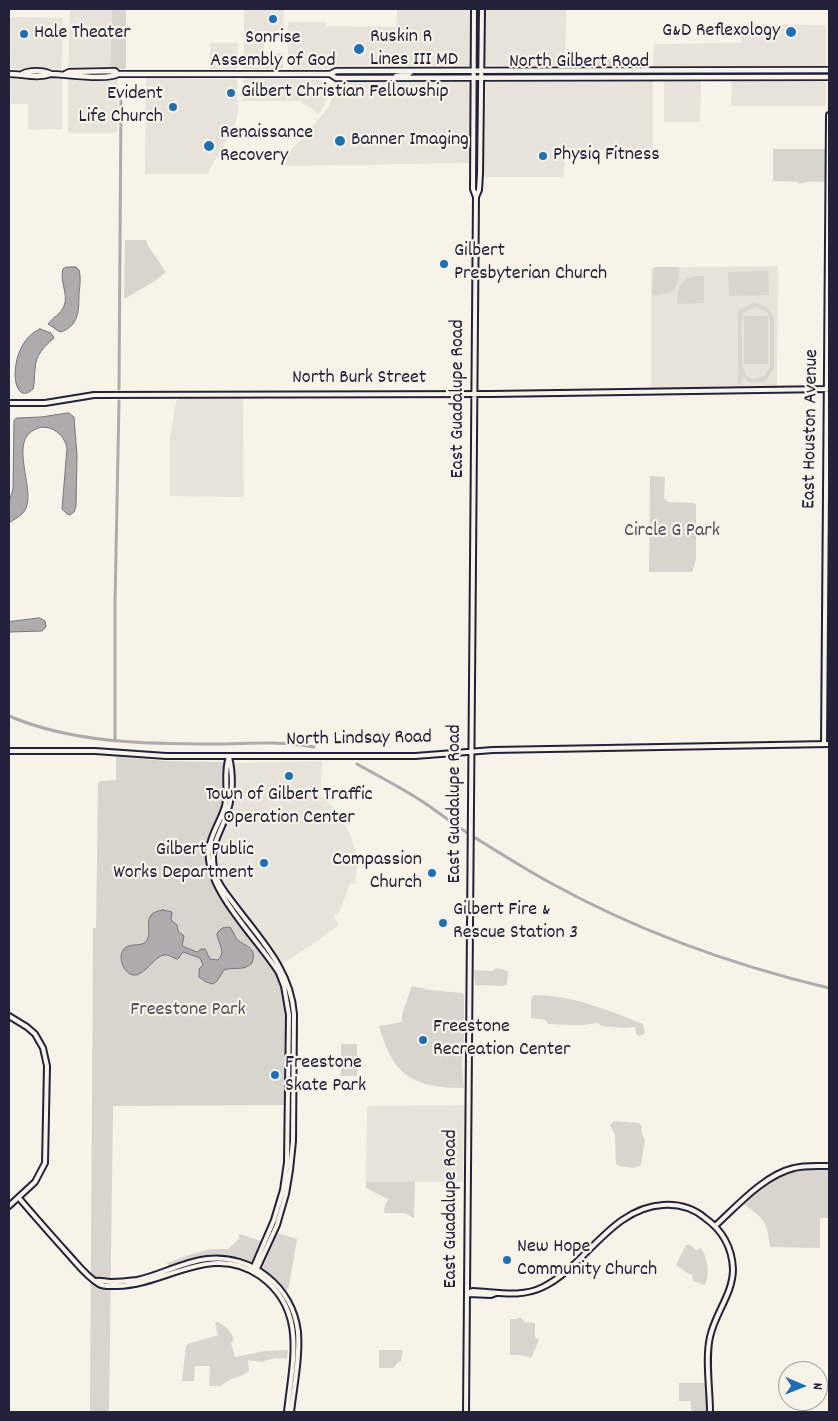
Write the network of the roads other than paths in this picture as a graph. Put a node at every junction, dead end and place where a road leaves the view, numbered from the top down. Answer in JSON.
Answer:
{"nodes":[{"id":1,"x":474,"y":9,"type":"edge"},
{"id":2,"x":482,"y":9,"type":"edge"},
{"id":3,"x":732,"y":70,"type":"junction"},
{"id":4,"x":829,"y":70,"type":"edge"},
{"id":5,"x":412,"y":71,"type":"junction"},
{"id":6,"x":633,"y":71,"type":"junction"},
{"id":7,"x":9,"y":74,"type":"edge"},
{"id":8,"x":330,"y":74,"type":"junction"},
{"id":9,"x":482,"y":74,"type":"junction"},
{"id":10,"x":474,"y":75,"type":"junction"},
{"id":11,"x":732,"y":76,"type":"junction"},
{"id":12,"x":616,"y":77,"type":"junction"},
{"id":13,"x":829,"y":77,"type":"edge"},
{"id":14,"x":392,"y":78,"type":"junction"},
{"id":15,"x":829,"y":115,"type":"edge"},
{"id":16,"x":476,"y":196,"type":"junction"},
{"id":17,"x":828,"y":390,"type":"edge"},
{"id":18,"x":474,"y":394,"type":"junction"},
{"id":19,"x":9,"y":403,"type":"edge"},
{"id":20,"x":827,"y":744,"type":"edge"},
{"id":21,"x":9,"y":751,"type":"edge"},
{"id":22,"x":471,"y":752,"type":"junction"},
{"id":23,"x":230,"y":757,"type":"junction"},
{"id":24,"x":9,"y":1016,"type":"edge"},
{"id":25,"x":829,"y":1166,"type":"edge"},
{"id":26,"x":18,"y":1198,"type":"junction"},
{"id":27,"x":9,"y":1206,"type":"edge"},
{"id":28,"x":715,"y":1226,"type":"junction"},
{"id":29,"x":255,"y":1270,"type":"junction"},
{"id":30,"x":467,"y":1293,"type":"junction"},
{"id":31,"x":287,"y":1412,"type":"edge"},
{"id":32,"x":291,"y":1412,"type":"edge"},
{"id":33,"x":466,"y":1412,"type":"edge"},
{"id":34,"x":710,"y":1412,"type":"edge"}],
"edges":[{"from":1,"to":10,"type":"street","name":"East Guadalupe Road"},
{"from":2,"to":9,"type":"street","name":"East Guadalupe Road"},
{"from":3,"to":4,"type":"main road","name":"North Gilbert Road"},
{"from":3,"to":6,"type":"main road","name":"North Gilbert Road"},
{"from":3,"to":11,"type":"main road"},
{"from":5,"to":8,"type":"main road","name":"North Gilbert Road"},
{"from":5,"to":10,"type":"main road","name":"North Gilbert Road"},
{"from":5,"to":14,"type":"main road"},
{"from":6,"to":9,"type":"main road","name":"North Gilbert Road"},
{"from":6,"to":12,"type":"main road"},
{"from":7,"to":8,"type":"main road","name":"North Gilbert Road"},
{"from":8,"to":14,"type":"main road","name":"North Gilbert Road"},
{"from":9,"to":10,"type":"main road","name":"North Gilbert Road"},
{"from":9,"to":10,"type":"main road","name":"North Gilbert Road"},
{"from":9,"to":12,"type":"main road","name":"North Gilbert Road"},
{"from":9,"to":16,"type":"street","name":"East Guadalupe Road"},
{"from":10,"to":14,"type":"main road","name":"North Gilbert Road"},
{"from":10,"to":16,"type":"street","name":"East Guadalupe Road"},
{"from":11,"to":12,"type":"main road","name":"North Gilbert Road"},
{"from":11,"to":13,"type":"main road","name":"North Gilbert Road"},
{"from":15,"to":17,"type":"street","name":"East Houston Avenue"},
{"from":16,"to":18,"type":"street","name":"East Guadalupe Road"},
{"from":17,"to":18,"type":"street","name":"North Burk Street"},
{"from":17,"to":20,"type":"street","name":"East Houston Avenue"},
{"from":18,"to":19,"type":"street","name":"North Burk Street"},
{"from":18,"to":22,"type":"street","name":"East Guadalupe Road"},
{"from":20,"to":22,"type":"street","name":"North Lindsay Road"},
{"from":21,"to":23,"type":"street","name":"North Lindsay Road"},
{"from":22,"to":23,"type":"street","name":"North Lindsay Road"},
{"from":22,"to":30,"type":"street","name":"East Guadalupe Road"},
{"from":23,"to":29,"type":"street"},
{"from":24,"to":26,"type":"street"},
{"from":25,"to":28,"type":"street"},
{"from":26,"to":27,"type":"street"},
{"from":26,"to":29,"type":"street"},
{"from":28,"to":30,"type":"street"},
{"from":28,"to":34,"type":"street"},
{"from":29,"to":31,"type":"street"},
{"from":29,"to":32,"type":"street"},
{"from":30,"to":33,"type":"street","name":"East Guadalupe Road"}]}
